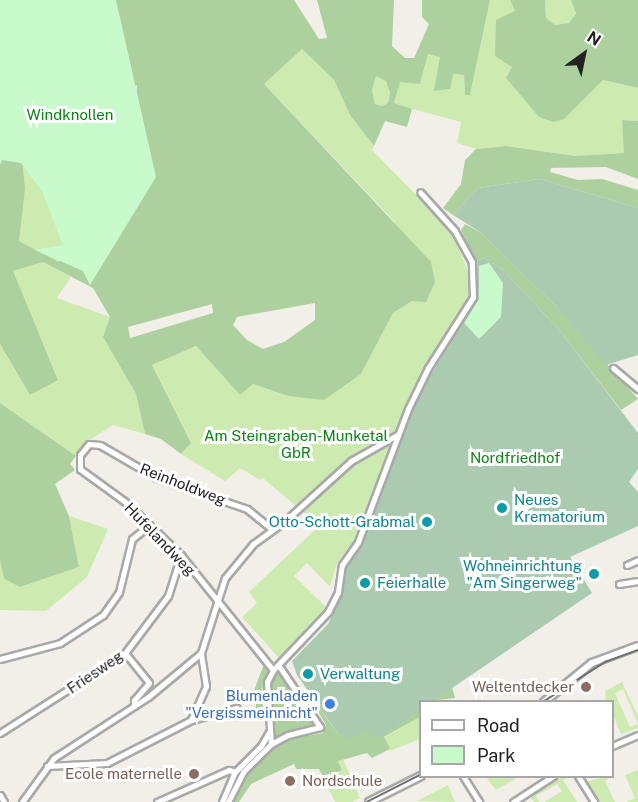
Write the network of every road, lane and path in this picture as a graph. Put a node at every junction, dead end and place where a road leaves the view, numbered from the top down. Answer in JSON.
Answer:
{"nodes":[{"id":1,"x":420,"y":192,"type":"dead end"},
{"id":2,"x":613,"y":368,"type":"dead end"},
{"id":3,"x":638,"y":389,"type":"edge"},
{"id":4,"x":397,"y":435,"type":"junction"},
{"id":5,"x":89,"y":444,"type":"joint"},
{"id":6,"x":147,"y":527,"type":"junction"},
{"id":7,"x":273,"y":530,"type":"junction"},
{"id":8,"x":181,"y":555,"type":"junction"},
{"id":9,"x":638,"y":560,"type":"edge"},
{"id":10,"x":627,"y":565,"type":"dead end"},
{"id":11,"x":638,"y":581,"type":"edge"},
{"id":12,"x":619,"y":584,"type":"dead end"},
{"id":13,"x":215,"y":601,"type":"junction"},
{"id":14,"x":638,"y":646,"type":"edge"},
{"id":15,"x":125,"y":653,"type":"junction"},
{"id":16,"x":201,"y":653,"type":"junction"},
{"id":17,"x":0,"y":659,"type":"edge"},
{"id":18,"x":279,"y":666,"type":"junction"},
{"id":19,"x":273,"y":670,"type":"junction"},
{"id":20,"x":546,"y":700,"type":"edge"},
{"id":21,"x":134,"y":706,"type":"junction"},
{"id":22,"x":236,"y":708,"type":"dead end"},
{"id":23,"x":190,"y":720,"type":"junction"},
{"id":24,"x":270,"y":727,"type":"junction"},
{"id":25,"x":0,"y":734,"type":"edge"},
{"id":26,"x":638,"y":735,"type":"edge"},
{"id":27,"x":271,"y":744,"type":"junction"},
{"id":28,"x":614,"y":745,"type":"edge"},
{"id":29,"x":47,"y":766,"type":"junction"},
{"id":30,"x":235,"y":772,"type":"junction"},
{"id":31,"x":419,"y":778,"type":"edge"},
{"id":32,"x":464,"y":778,"type":"edge"},
{"id":33,"x":551,"y":778,"type":"edge"},
{"id":34,"x":579,"y":778,"type":"edge"},
{"id":35,"x":0,"y":795,"type":"edge"},
{"id":36,"x":4,"y":802,"type":"edge"},
{"id":37,"x":22,"y":802,"type":"edge"},
{"id":38,"x":157,"y":802,"type":"edge"},
{"id":39,"x":222,"y":802,"type":"edge"},
{"id":40,"x":228,"y":802,"type":"edge"},
{"id":41,"x":369,"y":802,"type":"edge"},
{"id":42,"x":479,"y":802,"type":"edge"},
{"id":43,"x":513,"y":802,"type":"edge"},
{"id":44,"x":594,"y":802,"type":"edge"}],
"edges":[{"from":1,"to":4,"type":"street"},
{"from":2,"to":3,"type":"street"},
{"from":4,"to":7,"type":"street"},
{"from":4,"to":18,"type":"street"},
{"from":5,"to":6,"type":"street","name":"Hufelandweg"},
{"from":5,"to":7,"type":"street","name":"Reinholdweg"},
{"from":6,"to":8,"type":"street","name":"Hufelandweg"},
{"from":6,"to":17,"type":"street"},
{"from":7,"to":13,"type":"street"},
{"from":8,"to":13,"type":"street","name":"Hufelandweg"},
{"from":8,"to":15,"type":"street","name":"Friesweg"},
{"from":9,"to":10,"type":"street"},
{"from":11,"to":12,"type":"street"},
{"from":13,"to":16,"type":"street"},
{"from":13,"to":19,"type":"street","name":"Hufelandweg"},
{"from":14,"to":20,"type":"street"},
{"from":15,"to":21,"type":"street"},
{"from":15,"to":25,"type":"street","name":"Friesweg"},
{"from":16,"to":21,"type":"street"},
{"from":16,"to":23,"type":"street"},
{"from":18,"to":19,"type":"street"},
{"from":18,"to":27,"type":"street"},
{"from":19,"to":24,"type":"street"},
{"from":21,"to":29,"type":"street"},
{"from":22,"to":23,"type":"street"},
{"from":23,"to":29,"type":"street"},
{"from":24,"to":27,"type":"street"},
{"from":24,"to":30,"type":"street"},
{"from":26,"to":28,"type":"street"},
{"from":27,"to":40,"type":"street"},
{"from":29,"to":37,"type":"street"},
{"from":30,"to":38,"type":"street"},
{"from":30,"to":39,"type":"street"},
{"from":31,"to":41,"type":"street"},
{"from":32,"to":42,"type":"street"},
{"from":33,"to":43,"type":"street"},
{"from":34,"to":44,"type":"street"},
{"from":35,"to":36,"type":"street"}]}
